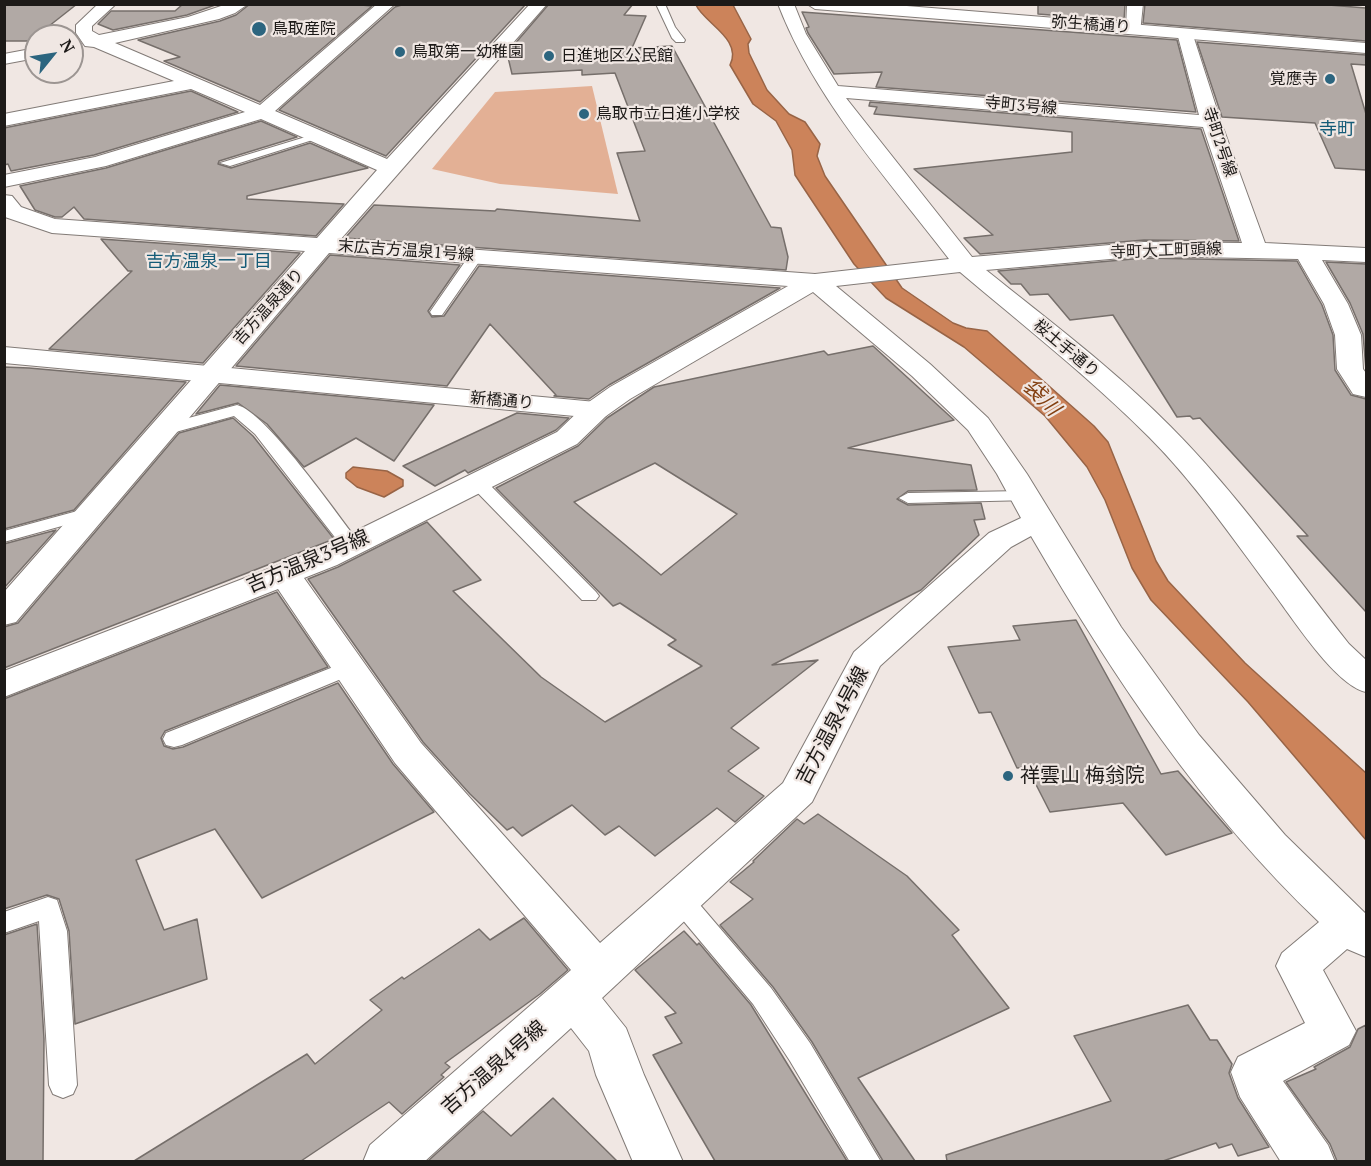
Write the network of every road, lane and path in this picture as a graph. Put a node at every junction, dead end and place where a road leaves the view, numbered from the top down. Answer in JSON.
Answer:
{"nodes":[{"id":1,"x":108,"y":4,"type":"edge"},
{"id":2,"x":240,"y":4,"type":"edge"},
{"id":3,"x":387,"y":4,"type":"edge"},
{"id":4,"x":539,"y":4,"type":"edge"},
{"id":5,"x":660,"y":4,"type":"edge"},
{"id":6,"x":786,"y":4,"type":"edge"},
{"id":7,"x":815,"y":4,"type":"edge"},
{"id":8,"x":1135,"y":4,"type":"edge"},
{"id":9,"x":1134,"y":29,"type":"junction"},
{"id":10,"x":1185,"y":33,"type":"junction"},
{"id":11,"x":680,"y":40,"type":"dead end"},
{"id":12,"x":96,"y":41,"type":"junction"},
{"id":13,"x":84,"y":44,"type":"edge"},
{"id":14,"x":1366,"y":48,"type":"edge"},
{"id":15,"x":24,"y":55,"type":"edge"},
{"id":16,"x":4,"y":59,"type":"edge"},
{"id":17,"x":193,"y":83,"type":"junction"},
{"id":18,"x":832,"y":91,"type":"junction"},
{"id":19,"x":262,"y":113,"type":"junction"},
{"id":20,"x":4,"y":120,"type":"edge"},
{"id":21,"x":1211,"y":122,"type":"junction"},
{"id":22,"x":316,"y":136,"type":"junction"},
{"id":23,"x":226,"y":162,"type":"dead end"},
{"id":24,"x":390,"y":168,"type":"junction"},
{"id":25,"x":4,"y":181,"type":"edge"},
{"id":26,"x":4,"y":201,"type":"edge"},
{"id":27,"x":324,"y":245,"type":"junction"},
{"id":28,"x":1256,"y":250,"type":"junction"},
{"id":29,"x":1306,"y":253,"type":"junction"},
{"id":30,"x":1366,"y":255,"type":"edge"},
{"id":31,"x":476,"y":256,"type":"junction"},
{"id":32,"x":956,"y":265,"type":"junction"},
{"id":33,"x":821,"y":280,"type":"junction"},
{"id":34,"x":437,"y":312,"type":"dead end"},
{"id":35,"x":4,"y":355,"type":"edge"},
{"id":36,"x":210,"y":374,"type":"junction"},
{"id":37,"x":1366,"y":389,"type":"edge"},
{"id":38,"x":596,"y":410,"type":"junction"},
{"id":39,"x":161,"y":431,"type":"junction"},
{"id":40,"x":477,"y":482,"type":"junction"},
{"id":41,"x":908,"y":498,"type":"dead end"},
{"id":42,"x":1031,"y":509,"type":"junction"},
{"id":43,"x":92,"y":512,"type":"junction"},
{"id":44,"x":4,"y":537,"type":"edge"},
{"id":45,"x":351,"y":546,"type":"junction"},
{"id":46,"x":285,"y":574,"type":"junction"},
{"id":47,"x":589,"y":596,"type":"dead end"},
{"id":48,"x":4,"y":614,"type":"edge"},
{"id":49,"x":351,"y":667,"type":"junction"},
{"id":50,"x":1366,"y":680,"type":"edge"},
{"id":51,"x":4,"y":685,"type":"edge"},
{"id":52,"x":174,"y":739,"type":"dead end"},
{"id":53,"x":680,"y":899,"type":"junction"},
{"id":54,"x":4,"y":923,"type":"edge"},
{"id":55,"x":1357,"y":932,"type":"edge"},
{"id":56,"x":586,"y":984,"type":"junction"},
{"id":57,"x":63,"y":1085,"type":"dead end"},
{"id":58,"x":388,"y":1161,"type":"edge"},
{"id":59,"x":658,"y":1161,"type":"edge"},
{"id":60,"x":866,"y":1161,"type":"edge"},
{"id":61,"x":1310,"y":1161,"type":"edge"}],
"edges":[{"from":1,"to":12,"type":"street"},
{"from":2,"to":12,"type":"street"},
{"from":3,"to":19,"type":"street"},
{"from":4,"to":24,"type":"street","name":"吉方温泉通り"},
{"from":5,"to":11,"type":"lane"},
{"from":6,"to":18,"type":"street","name":"桜土手通り"},
{"from":7,"to":9,"type":"street","name":"弥生橋通り"},
{"from":8,"to":9,"type":"street"},
{"from":9,"to":10,"type":"street","name":"弥生橋通り"},
{"from":10,"to":14,"type":"street","name":"弥生橋通り"},
{"from":10,"to":21,"type":"street","name":"寺町2号線"},
{"from":12,"to":13,"type":"street"},
{"from":12,"to":17,"type":"street"},
{"from":15,"to":16,"type":"street"},
{"from":17,"to":19,"type":"street"},
{"from":17,"to":20,"type":"street"},
{"from":18,"to":21,"type":"street","name":"寺町3号線"},
{"from":18,"to":32,"type":"street","name":"桜土手通り"},
{"from":19,"to":22,"type":"street"},
{"from":19,"to":25,"type":"street"},
{"from":21,"to":28,"type":"street","name":"寺町2号線"},
{"from":22,"to":23,"type":"lane"},
{"from":22,"to":24,"type":"street"},
{"from":24,"to":27,"type":"street","name":"吉方温泉通り"},
{"from":26,"to":27,"type":"street","name":"末広吉方温泉1号線"},
{"from":27,"to":31,"type":"street","name":"末広吉方温泉1号線"},
{"from":27,"to":36,"type":"street","name":"吉方温泉通り"},
{"from":28,"to":29,"type":"street","name":"寺町大工町頭線"},
{"from":28,"to":32,"type":"street","name":"寺町大工町頭線"},
{"from":29,"to":30,"type":"street","name":"寺町大工町頭線"},
{"from":29,"to":37,"type":"street"},
{"from":31,"to":33,"type":"street","name":"末広吉方温泉1号線"},
{"from":31,"to":34,"type":"lane"},
{"from":32,"to":33,"type":"street"},
{"from":32,"to":50,"type":"street","name":"桜土手通り"},
{"from":33,"to":38,"type":"street"},
{"from":33,"to":42,"type":"street"},
{"from":35,"to":36,"type":"street","name":"新橋通り"},
{"from":36,"to":38,"type":"street","name":"新橋通り"},
{"from":36,"to":39,"type":"street","name":"吉方温泉通り"},
{"from":38,"to":40,"type":"street","name":"吉方温泉3号線"},
{"from":39,"to":43,"type":"street","name":"吉方温泉通り"},
{"from":39,"to":45,"type":"lane"},
{"from":40,"to":45,"type":"street","name":"吉方温泉3号線"},
{"from":40,"to":47,"type":"lane"},
{"from":41,"to":42,"type":"lane"},
{"from":42,"to":53,"type":"street","name":"吉方温泉4号線"},
{"from":42,"to":55,"type":"street"},
{"from":43,"to":44,"type":"lane"},
{"from":43,"to":48,"type":"street","name":"吉方温泉通り"},
{"from":45,"to":46,"type":"street","name":"吉方温泉3号線"},
{"from":46,"to":49,"type":"street"},
{"from":46,"to":51,"type":"street","name":"吉方温泉3号線"},
{"from":49,"to":52,"type":"lane"},
{"from":49,"to":56,"type":"street"},
{"from":53,"to":56,"type":"street","name":"吉方温泉4号線"},
{"from":53,"to":60,"type":"lane"},
{"from":54,"to":57,"type":"lane"},
{"from":55,"to":61,"type":"street"},
{"from":56,"to":58,"type":"street","name":"吉方温泉4号線"},
{"from":56,"to":59,"type":"street"}]}
